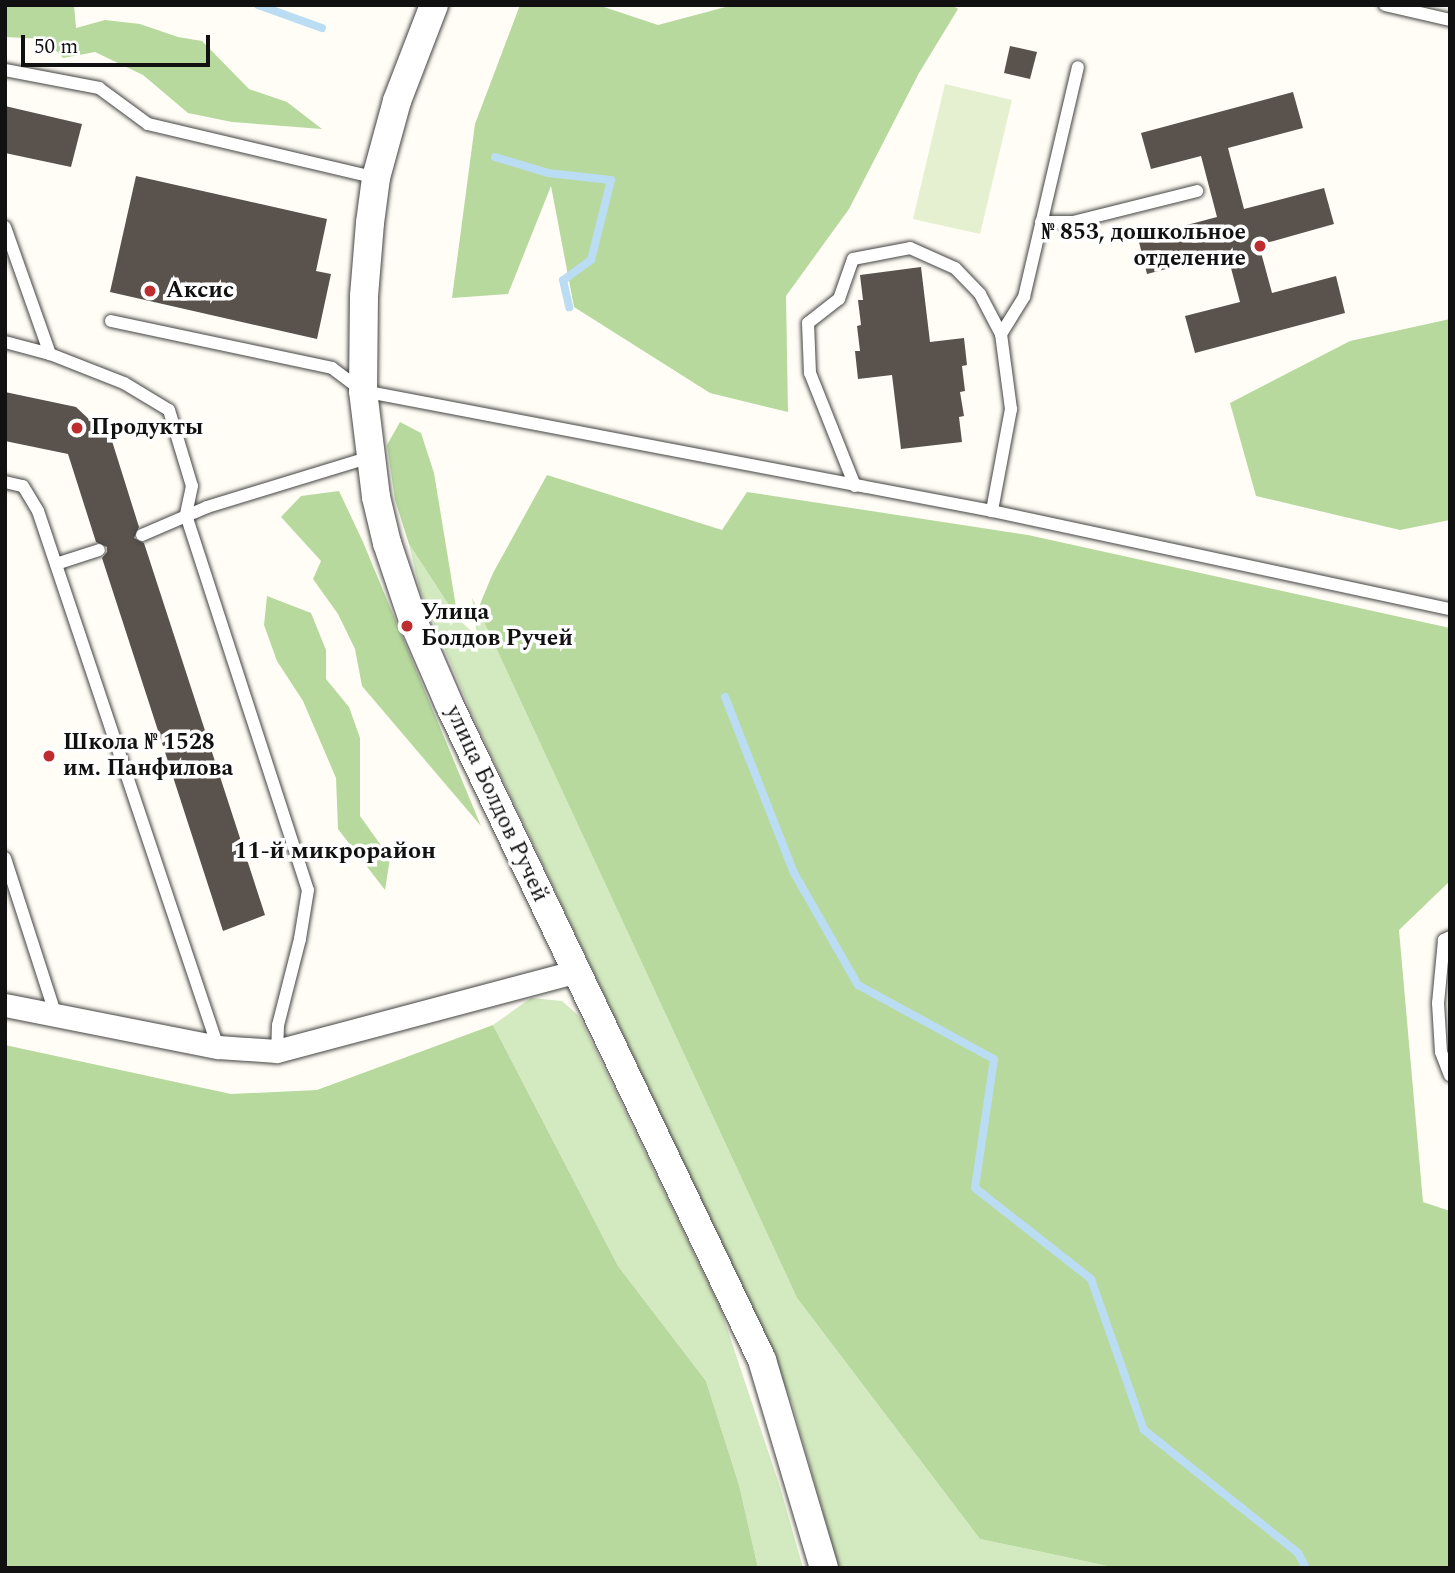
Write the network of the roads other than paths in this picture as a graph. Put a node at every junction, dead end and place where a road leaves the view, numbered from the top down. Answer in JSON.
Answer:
{"nodes":[{"id":1,"x":434,"y":5,"type":"edge"},
{"id":2,"x":1385,"y":5,"type":"edge"},
{"id":3,"x":1450,"y":20,"type":"edge"},
{"id":4,"x":1079,"y":67,"type":"dead end"},
{"id":5,"x":5,"y":70,"type":"edge"},
{"id":6,"x":376,"y":178,"type":"junction"},
{"id":7,"x":1197,"y":191,"type":"dead end"},
{"id":8,"x":1041,"y":222,"type":"junction"},
{"id":9,"x":5,"y":228,"type":"edge"},
{"id":10,"x":110,"y":321,"type":"dead end"},
{"id":11,"x":1001,"y":334,"type":"junction"},
{"id":12,"x":5,"y":342,"type":"edge"},
{"id":13,"x":50,"y":354,"type":"junction"},
{"id":14,"x":363,"y":391,"type":"junction"},
{"id":15,"x":371,"y":457,"type":"junction"},
{"id":16,"x":5,"y":482,"type":"edge"},
{"id":17,"x":855,"y":486,"type":"junction"},
{"id":18,"x":992,"y":511,"type":"junction"},
{"id":19,"x":186,"y":515,"type":"junction"},
{"id":20,"x":142,"y":535,"type":"dead end"},
{"id":21,"x":99,"y":550,"type":"dead end"},
{"id":22,"x":56,"y":564,"type":"junction"},
{"id":23,"x":1450,"y":609,"type":"edge"},
{"id":24,"x":5,"y":858,"type":"edge"},
{"id":25,"x":1450,"y":937,"type":"edge"},
{"id":26,"x":574,"y":972,"type":"junction"},
{"id":27,"x":5,"y":1005,"type":"edge"},
{"id":28,"x":56,"y":1016,"type":"junction"},
{"id":29,"x":218,"y":1047,"type":"junction"},
{"id":30,"x":277,"y":1051,"type":"junction"},
{"id":31,"x":1450,"y":1076,"type":"edge"},
{"id":32,"x":824,"y":1568,"type":"edge"}],
"edges":[{"from":1,"to":6,"type":"street","name":"улица Болдов Ручей"},
{"from":2,"to":3,"type":"lane"},
{"from":4,"to":8,"type":"lane"},
{"from":5,"to":6,"type":"lane"},
{"from":6,"to":14,"type":"street","name":"улица Болдов Ручей"},
{"from":7,"to":8,"type":"lane"},
{"from":8,"to":11,"type":"lane"},
{"from":9,"to":13,"type":"lane"},
{"from":10,"to":14,"type":"lane"},
{"from":11,"to":17,"type":"lane"},
{"from":11,"to":18,"type":"lane"},
{"from":12,"to":13,"type":"lane"},
{"from":13,"to":19,"type":"lane"},
{"from":14,"to":15,"type":"street","name":"улица Болдов Ручей"},
{"from":14,"to":17,"type":"lane"},
{"from":15,"to":19,"type":"lane"},
{"from":15,"to":26,"type":"street","name":"улица Болдов Ручей"},
{"from":16,"to":22,"type":"lane"},
{"from":17,"to":18,"type":"lane"},
{"from":18,"to":23,"type":"lane"},
{"from":19,"to":20,"type":"lane"},
{"from":19,"to":30,"type":"lane"},
{"from":21,"to":22,"type":"lane"},
{"from":22,"to":29,"type":"lane"},
{"from":24,"to":28,"type":"lane"},
{"from":25,"to":31,"type":"lane"},
{"from":26,"to":30,"type":"street"},
{"from":26,"to":32,"type":"street","name":"улица Болдов Ручей"},
{"from":27,"to":28,"type":"street"},
{"from":28,"to":29,"type":"street"},
{"from":29,"to":30,"type":"street"}]}
